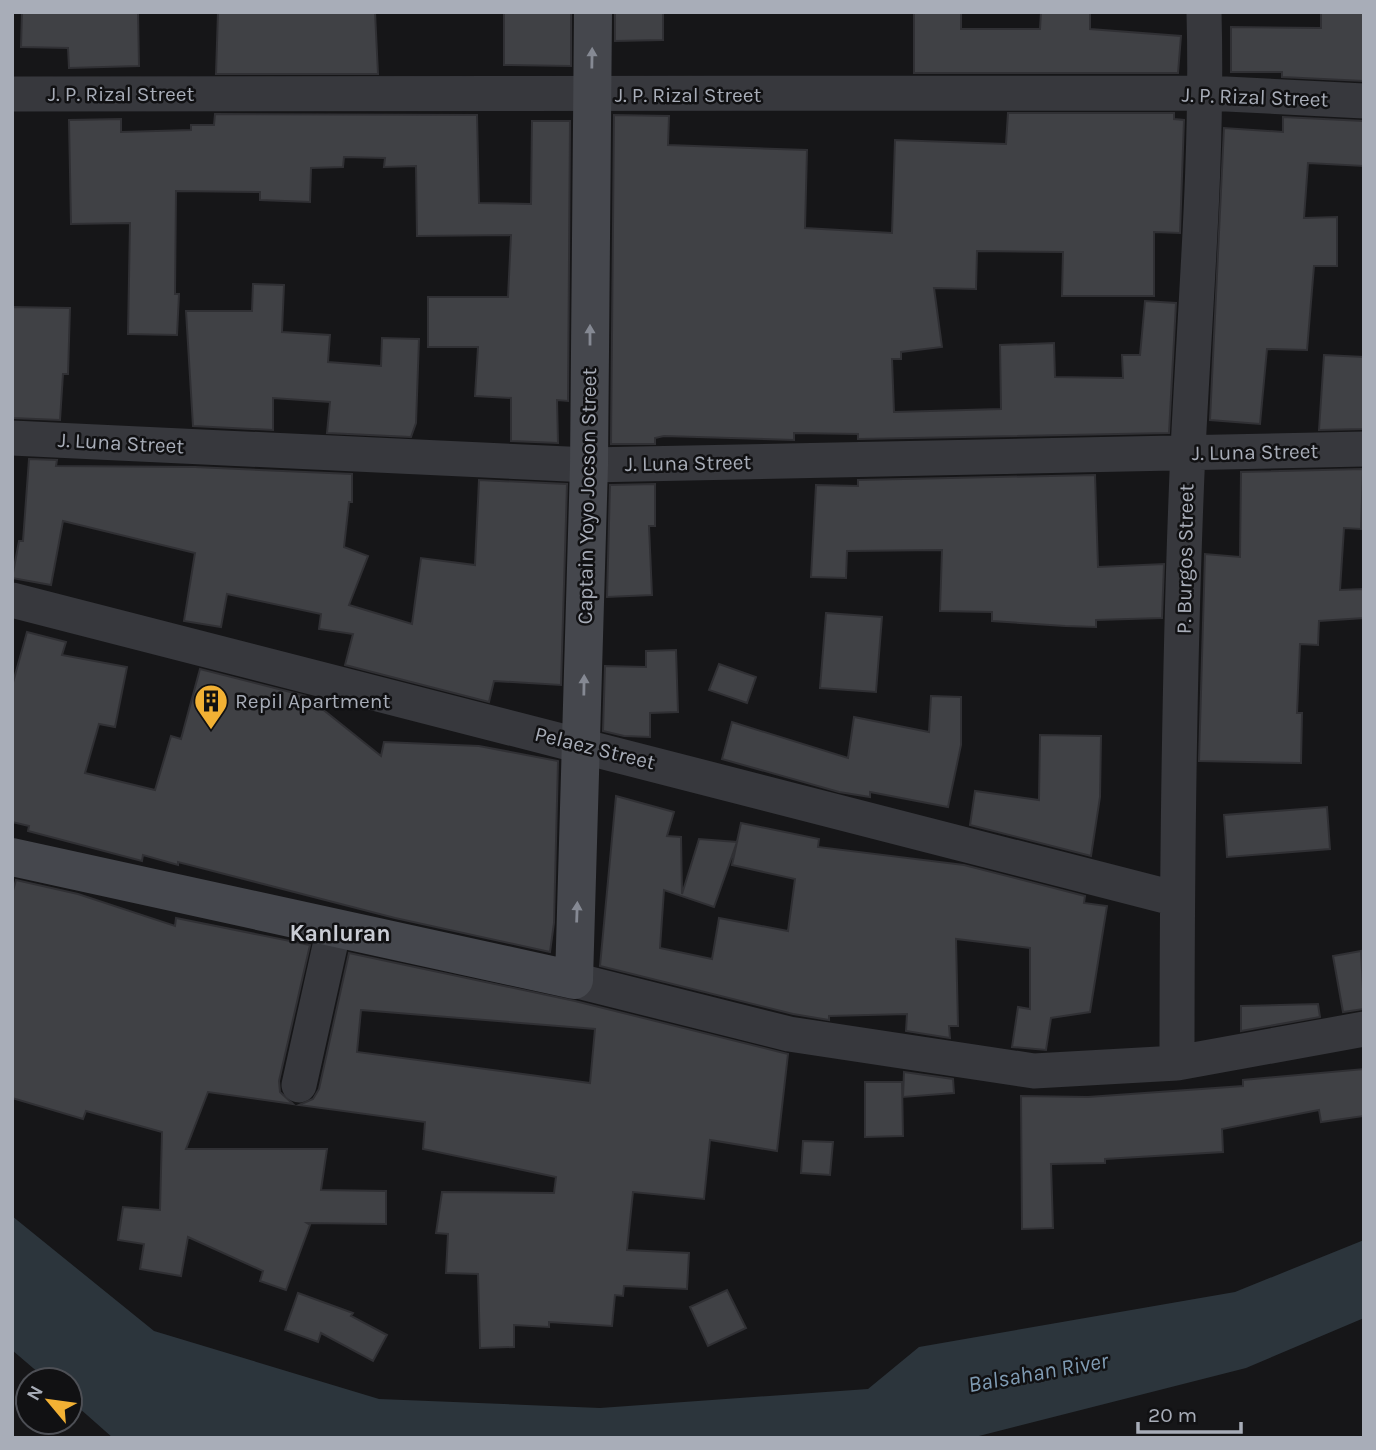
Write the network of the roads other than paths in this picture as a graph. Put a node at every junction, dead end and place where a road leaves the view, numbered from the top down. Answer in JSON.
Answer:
{"nodes":[{"id":1,"x":593,"y":12,"type":"edge"},
{"id":2,"x":1204,"y":12,"type":"edge"},
{"id":3,"x":1206,"y":93,"type":"junction"},
{"id":4,"x":12,"y":94,"type":"edge"},
{"id":5,"x":592,"y":95,"type":"junction"},
{"id":6,"x":1364,"y":101,"type":"edge"},
{"id":7,"x":12,"y":438,"type":"edge"},
{"id":8,"x":1364,"y":449,"type":"edge"},
{"id":9,"x":1188,"y":453,"type":"junction"},
{"id":10,"x":589,"y":465,"type":"junction"},
{"id":11,"x":12,"y":600,"type":"edge"},
{"id":12,"x":583,"y":745,"type":"junction"},
{"id":13,"x":12,"y":857,"type":"edge"},
{"id":14,"x":1177,"y":900,"type":"junction"},
{"id":15,"x":334,"y":928,"type":"junction"},
{"id":16,"x":575,"y":980,"type":"junction"},
{"id":17,"x":1364,"y":1029,"type":"edge"},
{"id":18,"x":1177,"y":1063,"type":"junction"},
{"id":19,"x":299,"y":1085,"type":"dead end"}],
"edges":[{"from":5,"to":1,"type":"main road","name":"Captain Yoyo Jocson Street","one_way":true},
{"from":2,"to":3,"type":"street","name":"P. Burgos Street"},
{"from":3,"to":5,"type":"street","name":"J. P. Rizal Street"},
{"from":3,"to":6,"type":"street","name":"J. P. Rizal Street"},
{"from":3,"to":9,"type":"street","name":"P. Burgos Street"},
{"from":4,"to":5,"type":"street","name":"J. P. Rizal Street"},
{"from":10,"to":5,"type":"main road","name":"Captain Yoyo Jocson Street","one_way":true},
{"from":7,"to":10,"type":"street","name":"J. Luna Street"},
{"from":8,"to":9,"type":"street","name":"J. Luna Street"},
{"from":9,"to":10,"type":"street","name":"J. Luna Street"},
{"from":9,"to":14,"type":"street","name":"P. Burgos Street"},
{"from":12,"to":10,"type":"main road","name":"Captain Yoyo Jocson Street","one_way":true},
{"from":11,"to":12,"type":"street","name":"Pelaez Street"},
{"from":12,"to":14,"type":"street","name":"Pelaez Street"},
{"from":16,"to":12,"type":"main road","name":"Captain Yoyo Jocson Street","one_way":true},
{"from":13,"to":15,"type":"main road"},
{"from":14,"to":18,"type":"street","name":"P. Burgos Street"},
{"from":15,"to":16,"type":"main road"},
{"from":15,"to":19,"type":"street"},
{"from":16,"to":18,"type":"street"},
{"from":17,"to":18,"type":"street"}]}
